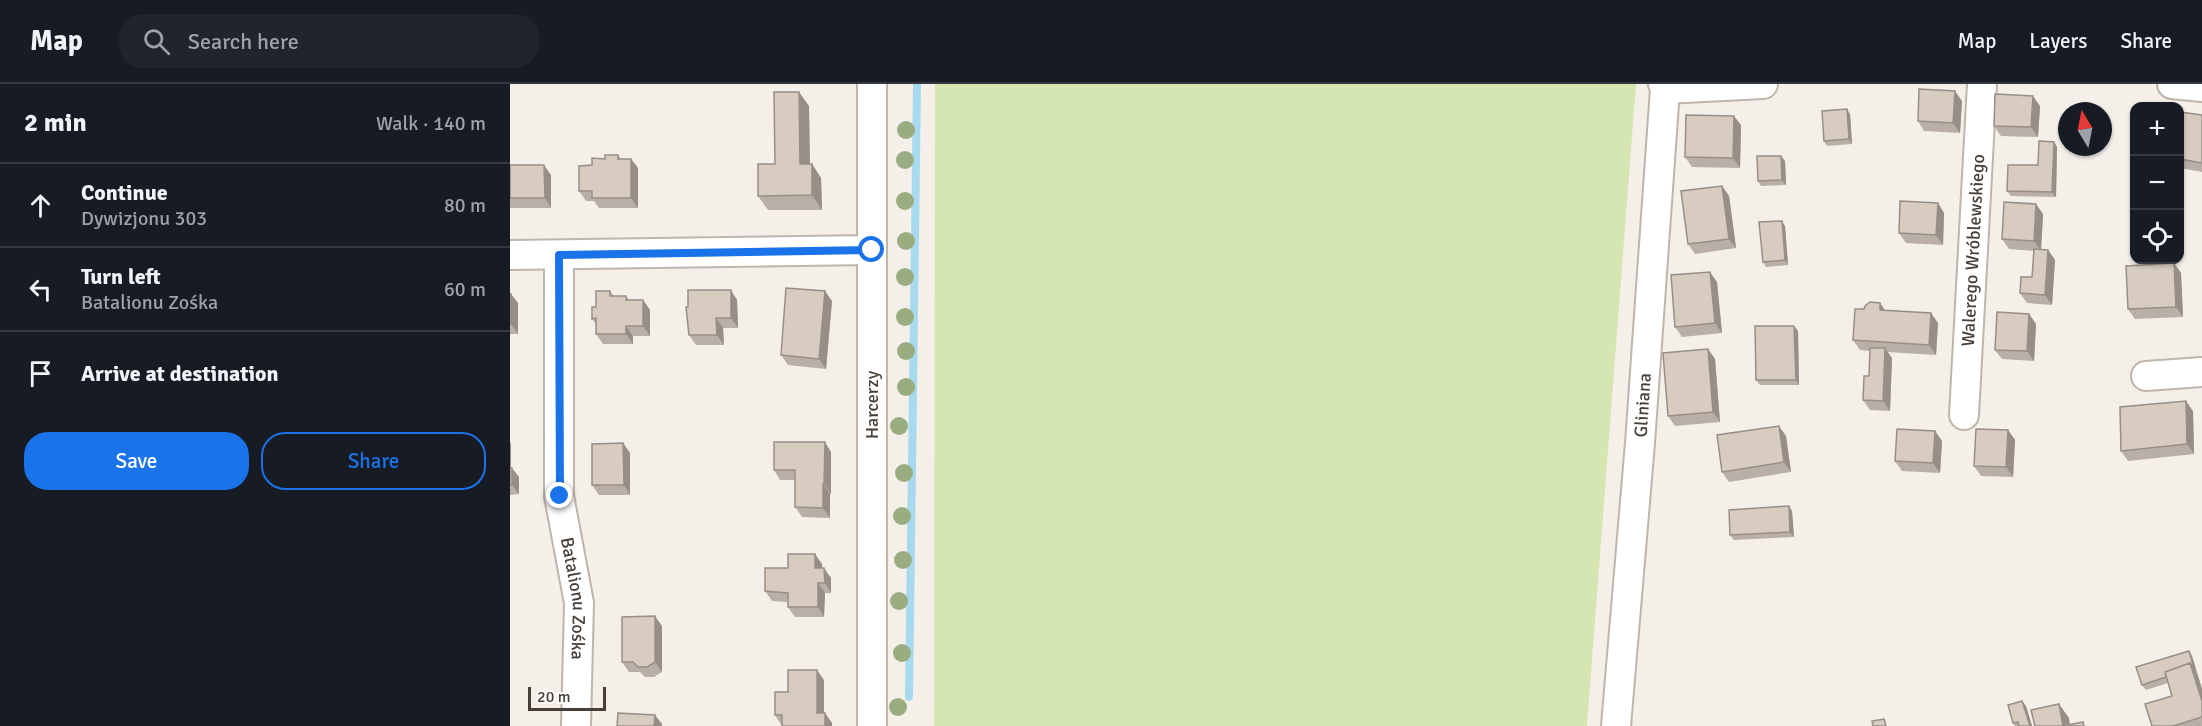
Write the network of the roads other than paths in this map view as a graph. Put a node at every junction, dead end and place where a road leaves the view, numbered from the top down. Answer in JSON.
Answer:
{"nodes":[{"id":1,"x":872,"y":84,"type":"edge"},
{"id":2,"x":1763,"y":84,"type":"edge"},
{"id":3,"x":1982,"y":84,"type":"edge"},
{"id":4,"x":2172,"y":84,"type":"edge"},
{"id":5,"x":1664,"y":86,"type":"edge"},
{"id":6,"x":2202,"y":87,"type":"edge"},
{"id":7,"x":872,"y":250,"type":"junction"},
{"id":8,"x":510,"y":255,"type":"edge"},
{"id":9,"x":559,"y":255,"type":"junction"},
{"id":10,"x":2202,"y":372,"type":"edge"},
{"id":11,"x":2146,"y":376,"type":"dead end"},
{"id":12,"x":1964,"y":415,"type":"dead end"},
{"id":13,"x":576,"y":726,"type":"edge"},
{"id":14,"x":872,"y":726,"type":"edge"},
{"id":15,"x":1616,"y":726,"type":"edge"}],
"edges":[{"from":1,"to":7,"type":"street","name":"Harcerzy"},
{"from":2,"to":5,"type":"street"},
{"from":3,"to":12,"type":"street","name":"Walerego Wróblewskiego"},
{"from":4,"to":6,"type":"street"},
{"from":5,"to":15,"type":"street","name":"Gliniana"},
{"from":7,"to":9,"type":"street"},
{"from":7,"to":14,"type":"street","name":"Harcerzy"},
{"from":8,"to":9,"type":"street"},
{"from":9,"to":13,"type":"street","name":"Batalionu Zośka"},
{"from":10,"to":11,"type":"street"}]}
